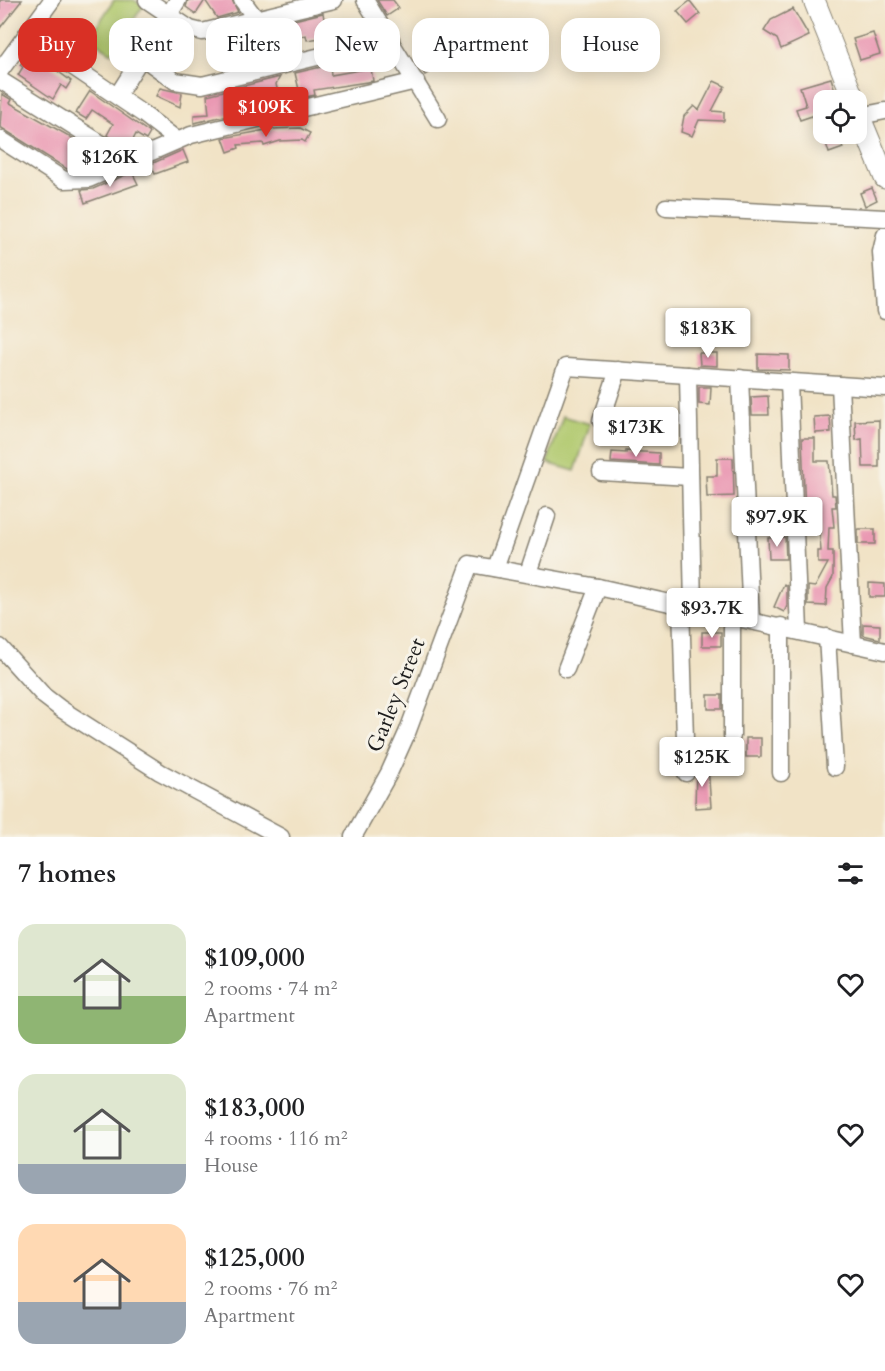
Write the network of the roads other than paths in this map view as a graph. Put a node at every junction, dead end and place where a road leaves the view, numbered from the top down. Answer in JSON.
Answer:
{"nodes":[{"id":1,"x":52,"y":0,"type":"edge"},
{"id":2,"x":147,"y":0,"type":"edge"},
{"id":3,"x":178,"y":0,"type":"edge"},
{"id":4,"x":242,"y":0,"type":"edge"},
{"id":5,"x":334,"y":0,"type":"edge"},
{"id":6,"x":365,"y":0,"type":"edge"},
{"id":7,"x":814,"y":0,"type":"edge"},
{"id":8,"x":308,"y":3,"type":"edge"},
{"id":9,"x":167,"y":15,"type":"junction"},
{"id":10,"x":39,"y":18,"type":"edge"},
{"id":11,"x":165,"y":18,"type":"edge"},
{"id":12,"x":255,"y":18,"type":"edge"},
{"id":13,"x":262,"y":18,"type":"edge"},
{"id":14,"x":377,"y":18,"type":"edge"},
{"id":15,"x":206,"y":31,"type":"edge"},
{"id":16,"x":18,"y":46,"type":"edge"},
{"id":17,"x":400,"y":54,"type":"edge"},
{"id":18,"x":314,"y":58,"type":"edge"},
{"id":19,"x":0,"y":71,"type":"edge"},
{"id":20,"x":81,"y":72,"type":"edge"},
{"id":21,"x":132,"y":72,"type":"edge"},
{"id":22,"x":163,"y":72,"type":"edge"},
{"id":23,"x":0,"y":80,"type":"edge"},
{"id":24,"x":416,"y":81,"type":"junction"},
{"id":25,"x":850,"y":90,"type":"edge"},
{"id":26,"x":117,"y":96,"type":"junction"},
{"id":27,"x":867,"y":109,"type":"edge"},
{"id":28,"x":885,"y":111,"type":"edge"},
{"id":29,"x":438,"y":119,"type":"dead end"},
{"id":30,"x":867,"y":133,"type":"edge"},
{"id":31,"x":0,"y":139,"type":"edge"},
{"id":32,"x":177,"y":140,"type":"junction"},
{"id":33,"x":129,"y":161,"type":"junction"},
{"id":34,"x":885,"y":178,"type":"edge"},
{"id":35,"x":666,"y":207,"type":"dead end"},
{"id":36,"x":885,"y":218,"type":"edge"},
{"id":37,"x":885,"y":235,"type":"edge"},
{"id":38,"x":885,"y":311,"type":"edge"},
{"id":39,"x":618,"y":370,"type":"junction"},
{"id":40,"x":688,"y":375,"type":"junction"},
{"id":41,"x":740,"y":378,"type":"junction"},
{"id":42,"x":789,"y":382,"type":"junction"},
{"id":43,"x":840,"y":385,"type":"junction"},
{"id":44,"x":885,"y":388,"type":"edge"},
{"id":45,"x":601,"y":421,"type":"dead end"},
{"id":46,"x":601,"y":472,"type":"dead end"},
{"id":47,"x":690,"y":477,"type":"junction"},
{"id":48,"x":547,"y":516,"type":"dead end"},
{"id":49,"x":495,"y":568,"type":"junction"},
{"id":50,"x":528,"y":573,"type":"junction"},
{"id":51,"x":598,"y":587,"type":"junction"},
{"id":52,"x":687,"y":606,"type":"junction"},
{"id":53,"x":732,"y":615,"type":"junction"},
{"id":54,"x":751,"y":619,"type":"junction"},
{"id":55,"x":781,"y":627,"type":"junction"},
{"id":56,"x":799,"y":631,"type":"junction"},
{"id":57,"x":827,"y":637,"type":"junction"},
{"id":58,"x":853,"y":644,"type":"junction"},
{"id":59,"x":0,"y":647,"type":"edge"},
{"id":60,"x":885,"y":651,"type":"edge"},
{"id":61,"x":567,"y":669,"type":"dead end"},
{"id":62,"x":732,"y":736,"type":"dead end"},
{"id":63,"x":835,"y":767,"type":"dead end"},
{"id":64,"x":686,"y":772,"type":"dead end"},
{"id":65,"x":781,"y":773,"type":"dead end"},
{"id":66,"x":281,"y":837,"type":"edge"},
{"id":67,"x":353,"y":837,"type":"edge"}],
"edges":[{"from":1,"to":10,"type":"street"},
{"from":2,"to":9,"type":"street"},
{"from":3,"to":9,"type":"street"},
{"from":4,"to":12,"type":"street"},
{"from":5,"to":8,"type":"street"},
{"from":6,"to":14,"type":"street"},
{"from":7,"to":25,"type":"main road"},
{"from":8,"to":13,"type":"street"},
{"from":9,"to":11,"type":"street"},
{"from":9,"to":15,"type":"street"},
{"from":16,"to":19,"type":"street"},
{"from":17,"to":24,"type":"street"},
{"from":18,"to":22,"type":"street"},
{"from":20,"to":26,"type":"street"},
{"from":21,"to":26,"type":"street"},
{"from":23,"to":33,"type":"street"},
{"from":24,"to":29,"type":"street"},
{"from":24,"to":32,"type":"street"},
{"from":26,"to":32,"type":"street"},
{"from":27,"to":28,"type":"street"},
{"from":30,"to":34,"type":"main road"},
{"from":31,"to":33,"type":"street"},
{"from":32,"to":33,"type":"street"},
{"from":35,"to":36,"type":"street"},
{"from":37,"to":38,"type":"street"},
{"from":39,"to":40,"type":"street"},
{"from":39,"to":45,"type":"street"},
{"from":39,"to":49,"type":"street"},
{"from":40,"to":41,"type":"street"},
{"from":40,"to":47,"type":"street"},
{"from":41,"to":42,"type":"street"},
{"from":41,"to":54,"type":"street"},
{"from":42,"to":43,"type":"street"},
{"from":42,"to":56,"type":"street"},
{"from":43,"to":44,"type":"street"},
{"from":43,"to":58,"type":"street"},
{"from":46,"to":47,"type":"street"},
{"from":47,"to":52,"type":"street"},
{"from":48,"to":50,"type":"street"},
{"from":49,"to":50,"type":"street"},
{"from":49,"to":67,"type":"street","name":"Garley Street"},
{"from":50,"to":51,"type":"street"},
{"from":51,"to":52,"type":"street"},
{"from":51,"to":61,"type":"street"},
{"from":52,"to":53,"type":"street"},
{"from":52,"to":64,"type":"street"},
{"from":53,"to":54,"type":"street"},
{"from":53,"to":62,"type":"street"},
{"from":54,"to":55,"type":"street"},
{"from":55,"to":56,"type":"street"},
{"from":55,"to":65,"type":"street"},
{"from":56,"to":57,"type":"street"},
{"from":57,"to":58,"type":"street"},
{"from":57,"to":63,"type":"street"},
{"from":58,"to":60,"type":"street"},
{"from":59,"to":66,"type":"street"}]}
